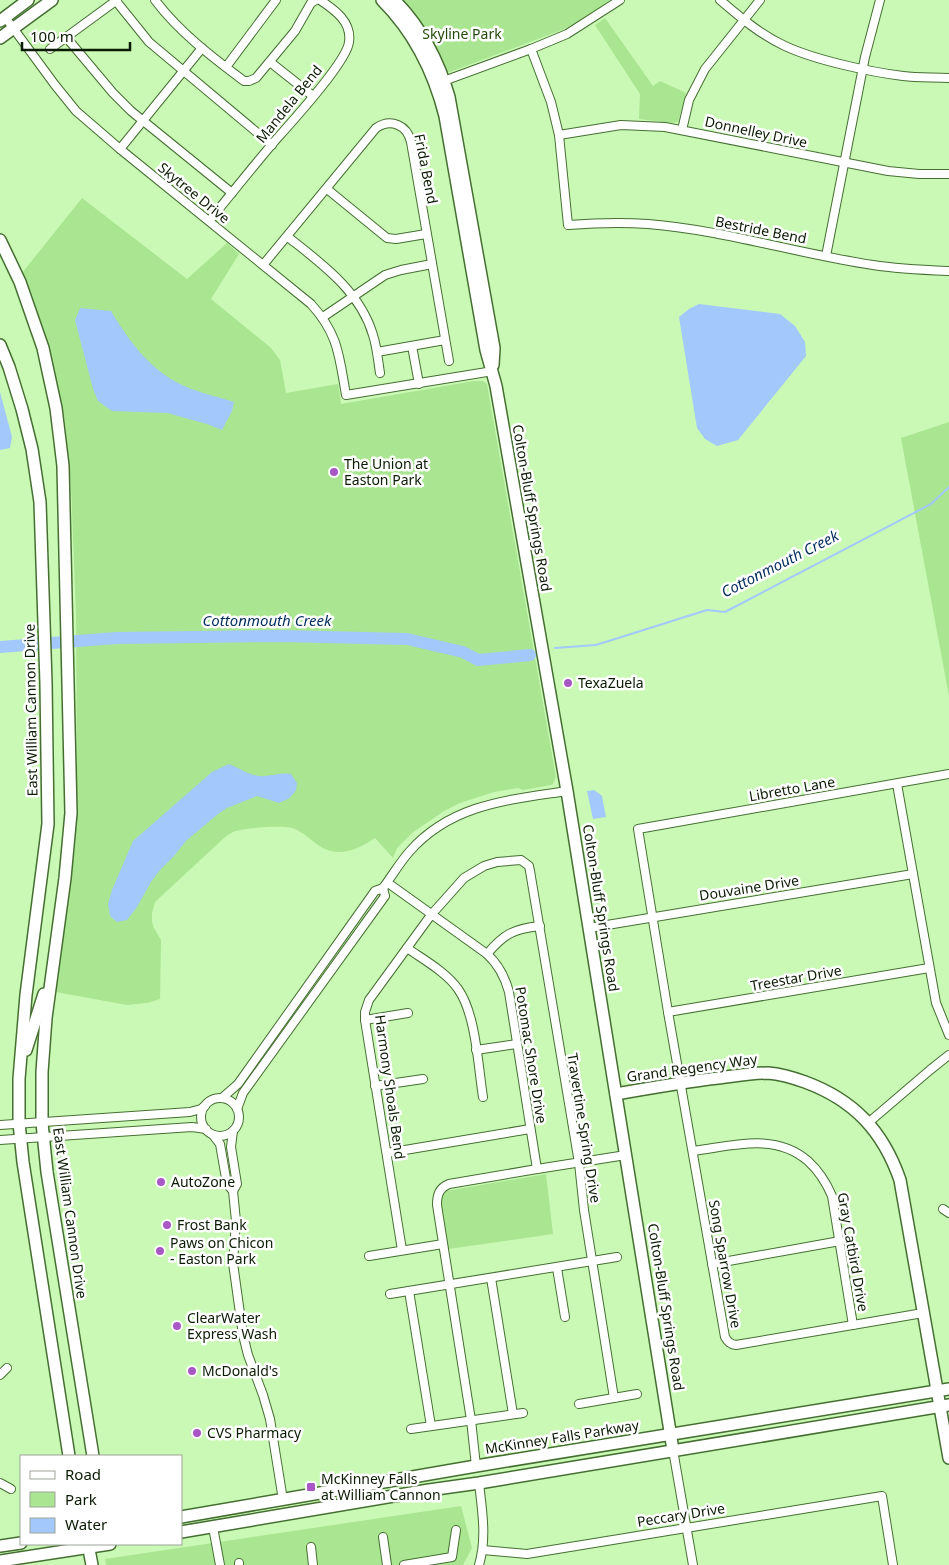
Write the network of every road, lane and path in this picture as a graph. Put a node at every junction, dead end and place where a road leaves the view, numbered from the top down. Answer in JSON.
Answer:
{"nodes":[{"id":1,"x":28,"y":0,"type":"edge"},
{"id":2,"x":52,"y":0,"type":"edge"},
{"id":3,"x":116,"y":0,"type":"edge"},
{"id":4,"x":155,"y":0,"type":"edge"},
{"id":5,"x":276,"y":0,"type":"edge"},
{"id":6,"x":320,"y":0,"type":"edge"},
{"id":7,"x":382,"y":0,"type":"edge"},
{"id":8,"x":394,"y":0,"type":"edge"},
{"id":9,"x":620,"y":0,"type":"edge"},
{"id":10,"x":720,"y":0,"type":"edge"},
{"id":11,"x":760,"y":0,"type":"edge"},
{"id":12,"x":880,"y":0,"type":"edge"},
{"id":13,"x":313,"y":1,"type":"edge"},
{"id":14,"x":3,"y":19,"type":"edge"},
{"id":15,"x":744,"y":20,"type":"junction"},
{"id":16,"x":14,"y":28,"type":"junction"},
{"id":17,"x":66,"y":36,"type":"junction"},
{"id":18,"x":0,"y":38,"type":"edge"},
{"id":19,"x":202,"y":48,"type":"junction"},
{"id":20,"x":50,"y":49,"type":"dead end"},
{"id":21,"x":531,"y":49,"type":"junction"},
{"id":22,"x":270,"y":62,"type":"junction"},
{"id":23,"x":226,"y":67,"type":"junction"},
{"id":24,"x":863,"y":68,"type":"junction"},
{"id":25,"x":183,"y":71,"type":"junction"},
{"id":26,"x":949,"y":78,"type":"edge"},
{"id":27,"x":440,"y":82,"type":"junction"},
{"id":28,"x":312,"y":96,"type":"junction"},
{"id":29,"x":143,"y":121,"type":"junction"},
{"id":30,"x":682,"y":130,"type":"junction"},
{"id":31,"x":559,"y":135,"type":"junction"},
{"id":32,"x":272,"y":145,"type":"junction"},
{"id":33,"x":120,"y":149,"type":"junction"},
{"id":34,"x":845,"y":163,"type":"junction"},
{"id":35,"x":949,"y":174,"type":"edge"},
{"id":36,"x":327,"y":189,"type":"junction"},
{"id":37,"x":232,"y":193,"type":"junction"},
{"id":38,"x":210,"y":220,"type":"junction"},
{"id":39,"x":426,"y":234,"type":"junction"},
{"id":40,"x":288,"y":237,"type":"junction"},
{"id":41,"x":0,"y":240,"type":"edge"},
{"id":42,"x":826,"y":256,"type":"junction"},
{"id":43,"x":432,"y":264,"type":"junction"},
{"id":44,"x":263,"y":265,"type":"junction"},
{"id":45,"x":949,"y":271,"type":"edge"},
{"id":46,"x":354,"y":296,"type":"junction"},
{"id":47,"x":324,"y":318,"type":"junction"},
{"id":48,"x":445,"y":340,"type":"junction"},
{"id":49,"x":0,"y":345,"type":"edge"},
{"id":50,"x":412,"y":346,"type":"junction"},
{"id":51,"x":377,"y":352,"type":"junction"},
{"id":52,"x":449,"y":361,"type":"dead end"},
{"id":53,"x":493,"y":371,"type":"junction"},
{"id":54,"x":380,"y":373,"type":"dead end"},
{"id":55,"x":419,"y":384,"type":"junction"},
{"id":56,"x":949,"y":774,"type":"edge"},
{"id":57,"x":897,"y":784,"type":"junction"},
{"id":58,"x":567,"y":791,"type":"junction"},
{"id":59,"x":638,"y":828,"type":"joint"},
{"id":60,"x":526,"y":863,"type":"joint"},
{"id":61,"x":913,"y":874,"type":"junction"},
{"id":62,"x":386,"y":886,"type":"junction"},
{"id":63,"x":432,"y":914,"type":"junction"},
{"id":64,"x":653,"y":917,"type":"junction"},
{"id":65,"x":540,"y":926,"type":"junction"},
{"id":66,"x":589,"y":928,"type":"junction"},
{"id":67,"x":56,"y":944,"type":"junction"},
{"id":68,"x":407,"y":948,"type":"junction"},
{"id":69,"x":487,"y":954,"type":"junction"},
{"id":70,"x":929,"y":968,"type":"junction"},
{"id":71,"x":668,"y":1012,"type":"junction"},
{"id":72,"x":408,"y":1013,"type":"dead end"},
{"id":73,"x":365,"y":1020,"type":"junction"},
{"id":74,"x":949,"y":1035,"type":"edge"},
{"id":75,"x":517,"y":1044,"type":"junction"},
{"id":76,"x":476,"y":1050,"type":"junction"},
{"id":77,"x":949,"y":1055,"type":"edge"},
{"id":78,"x":19,"y":1079,"type":"junction"},
{"id":79,"x":423,"y":1079,"type":"dead end"},
{"id":80,"x":680,"y":1083,"type":"junction"},
{"id":81,"x":375,"y":1086,"type":"junction"},
{"id":82,"x":616,"y":1094,"type":"junction"},
{"id":83,"x":483,"y":1097,"type":"dead end"},
{"id":84,"x":222,"y":1098,"type":"junction"},
{"id":85,"x":205,"y":1106,"type":"junction"},
{"id":86,"x":237,"y":1109,"type":"junction"},
{"id":87,"x":42,"y":1122,"type":"junction"},
{"id":88,"x":18,"y":1123,"type":"junction"},
{"id":89,"x":868,"y":1123,"type":"junction"},
{"id":90,"x":0,"y":1125,"type":"edge"},
{"id":91,"x":530,"y":1128,"type":"junction"},
{"id":92,"x":206,"y":1129,"type":"junction"},
{"id":93,"x":233,"y":1131,"type":"junction"},
{"id":94,"x":213,"y":1134,"type":"junction"},
{"id":95,"x":43,"y":1137,"type":"junction"},
{"id":96,"x":20,"y":1139,"type":"junction"},
{"id":97,"x":0,"y":1140,"type":"edge"},
{"id":98,"x":693,"y":1151,"type":"junction"},
{"id":99,"x":387,"y":1153,"type":"junction"},
{"id":100,"x":626,"y":1156,"type":"junction"},
{"id":101,"x":579,"y":1164,"type":"junction"},
{"id":102,"x":537,"y":1169,"type":"junction"},
{"id":103,"x":233,"y":1192,"type":"junction"},
{"id":104,"x":840,"y":1241,"type":"junction"},
{"id":105,"x":443,"y":1244,"type":"junction"},
{"id":106,"x":402,"y":1250,"type":"junction"},
{"id":107,"x":369,"y":1256,"type":"dead end"},
{"id":108,"x":617,"y":1257,"type":"dead end"},
{"id":109,"x":592,"y":1261,"type":"junction"},
{"id":110,"x":712,"y":1264,"type":"junction"},
{"id":111,"x":557,"y":1268,"type":"junction"},
{"id":112,"x":491,"y":1278,"type":"junction"},
{"id":113,"x":450,"y":1285,"type":"junction"},
{"id":114,"x":409,"y":1291,"type":"junction"},
{"id":115,"x":390,"y":1294,"type":"dead end"},
{"id":116,"x":923,"y":1313,"type":"junction"},
{"id":117,"x":565,"y":1318,"type":"dead end"},
{"id":118,"x":853,"y":1325,"type":"junction"},
{"id":119,"x":7,"y":1368,"type":"dead end"},
{"id":120,"x":0,"y":1375,"type":"edge"},
{"id":121,"x":949,"y":1389,"type":"edge"},
{"id":122,"x":937,"y":1391,"type":"junction"},
{"id":123,"x":637,"y":1394,"type":"dead end"},
{"id":124,"x":614,"y":1398,"type":"junction"},
{"id":125,"x":579,"y":1404,"type":"dead end"},
{"id":126,"x":944,"y":1406,"type":"edge"},
{"id":127,"x":522,"y":1413,"type":"dead end"},
{"id":128,"x":513,"y":1414,"type":"junction"},
{"id":129,"x":472,"y":1420,"type":"junction"},
{"id":130,"x":431,"y":1426,"type":"junction"},
{"id":131,"x":411,"y":1429,"type":"dead end"},
{"id":132,"x":671,"y":1434,"type":"junction"},
{"id":133,"x":674,"y":1450,"type":"junction"},
{"id":134,"x":69,"y":1455,"type":"edge"},
{"id":135,"x":93,"y":1455,"type":"edge"},
{"id":136,"x":949,"y":1458,"type":"edge"},
{"id":137,"x":476,"y":1466,"type":"junction"},
{"id":138,"x":0,"y":1483,"type":"edge"},
{"id":139,"x":479,"y":1483,"type":"junction"},
{"id":140,"x":11,"y":1489,"type":"dead end"},
{"id":141,"x":283,"y":1500,"type":"junction"},
{"id":142,"x":182,"y":1516,"type":"edge"},
{"id":143,"x":213,"y":1527,"type":"junction"},
{"id":144,"x":687,"y":1527,"type":"junction"},
{"id":145,"x":456,"y":1530,"type":"dead end"},
{"id":146,"x":182,"y":1532,"type":"edge"},
{"id":147,"x":384,"y":1537,"type":"dead end"},
{"id":148,"x":20,"y":1543,"type":"edge"},
{"id":149,"x":89,"y":1545,"type":"edge"},
{"id":150,"x":0,"y":1546,"type":"edge"},
{"id":151,"x":311,"y":1547,"type":"dead end"},
{"id":152,"x":483,"y":1550,"type":"junction"},
{"id":153,"x":0,"y":1560,"type":"edge"},
{"id":154,"x":451,"y":1561,"type":"edge"},
{"id":155,"x":92,"y":1565,"type":"edge"},
{"id":156,"x":220,"y":1565,"type":"edge"},
{"id":157,"x":314,"y":1565,"type":"edge"},
{"id":158,"x":386,"y":1565,"type":"edge"},
{"id":159,"x":404,"y":1565,"type":"edge"},
{"id":160,"x":479,"y":1565,"type":"edge"},
{"id":161,"x":693,"y":1565,"type":"edge"},
{"id":162,"x":892,"y":1565,"type":"edge"}],
"edges":[{"from":1,"to":14,"type":"street"},
{"from":2,"to":16,"type":"street"},
{"from":3,"to":17,"type":"street"},
{"from":3,"to":25,"type":"street"},
{"from":4,"to":19,"type":"street"},
{"from":5,"to":23,"type":"street"},
{"from":6,"to":28,"type":"street","name":"Mandela Bend"},
{"from":7,"to":27,"type":"street","name":"Colton-Bluff Springs Road"},
{"from":8,"to":27,"type":"street","name":"Colton-Bluff Springs Road"},
{"from":9,"to":21,"type":"street"},
{"from":10,"to":15,"type":"street"},
{"from":11,"to":15,"type":"street"},
{"from":12,"to":24,"type":"street"},
{"from":13,"to":22,"type":"street"},
{"from":14,"to":16,"type":"street","name":"Skytree Drive"},
{"from":15,"to":24,"type":"street"},
{"from":15,"to":30,"type":"street"},
{"from":16,"to":18,"type":"street"},
{"from":16,"to":33,"type":"street","name":"Skytree Drive"},
{"from":17,"to":20,"type":"street"},
{"from":17,"to":29,"type":"street"},
{"from":19,"to":23,"type":"street"},
{"from":19,"to":25,"type":"street"},
{"from":21,"to":27,"type":"street"},
{"from":21,"to":31,"type":"street"},
{"from":22,"to":23,"type":"street"},
{"from":22,"to":28,"type":"street"},
{"from":24,"to":26,"type":"street"},
{"from":24,"to":34,"type":"street"},
{"from":25,"to":29,"type":"street"},
{"from":25,"to":32,"type":"street"},
{"from":27,"to":53,"type":"street","name":"Colton-Bluff Springs Road"},
{"from":28,"to":32,"type":"street","name":"Mandela Bend"},
{"from":29,"to":33,"type":"street"},
{"from":29,"to":37,"type":"street"},
{"from":30,"to":31,"type":"street","name":"Donnelley Drive"},
{"from":30,"to":34,"type":"street","name":"Donnelley Drive"},
{"from":31,"to":42,"type":"street","name":"Bestride Bend"},
{"from":32,"to":37,"type":"street","name":"Mandela Bend"},
{"from":33,"to":38,"type":"street","name":"Skytree Drive"},
{"from":34,"to":35,"type":"street","name":"Donnelley Drive"},
{"from":34,"to":42,"type":"street"},
{"from":36,"to":39,"type":"street"},
{"from":36,"to":39,"type":"street","name":"Frida Bend"},
{"from":36,"to":40,"type":"street","name":"Frida Bend"},
{"from":37,"to":38,"type":"street","name":"Mandela Bend"},
{"from":38,"to":44,"type":"street","name":"Skytree Drive"},
{"from":39,"to":43,"type":"street","name":"Frida Bend"},
{"from":40,"to":44,"type":"street","name":"Frida Bend"},
{"from":40,"to":46,"type":"street"},
{"from":41,"to":67,"type":"street","name":"East William Cannon Drive"},
{"from":42,"to":45,"type":"street","name":"Bestride Bend"},
{"from":43,"to":46,"type":"street"},
{"from":43,"to":48,"type":"street","name":"Frida Bend"},
{"from":44,"to":47,"type":"street","name":"Skytree Drive"},
{"from":46,"to":47,"type":"street"},
{"from":46,"to":51,"type":"street"},
{"from":47,"to":55,"type":"street","name":"Skytree Drive"},
{"from":48,"to":50,"type":"street"},
{"from":48,"to":52,"type":"street","name":"Frida Bend"},
{"from":49,"to":78,"type":"street","name":"East William Cannon Drive"},
{"from":50,"to":51,"type":"street"},
{"from":50,"to":55,"type":"street"},
{"from":51,"to":54,"type":"street"},
{"from":53,"to":55,"type":"street"},
{"from":53,"to":58,"type":"street","name":"Colton-Bluff Springs Road"},
{"from":56,"to":57,"type":"street","name":"Libretto Lane"},
{"from":57,"to":59,"type":"street","name":"Libretto Lane"},
{"from":57,"to":61,"type":"street"},
{"from":58,"to":62,"type":"street"},
{"from":58,"to":66,"type":"street","name":"Colton-Bluff Springs Road"},
{"from":59,"to":64,"type":"street","name":"Song Sparrow Drive"},
{"from":60,"to":63,"type":"street","name":"Harmony Shoals Bend"},
{"from":60,"to":65,"type":"street","name":"Travertine Spring Drive"},
{"from":61,"to":64,"type":"street","name":"Douvaine Drive"},
{"from":61,"to":70,"type":"street"},
{"from":62,"to":63,"type":"street","name":"Potomac Shore Drive"},
{"from":62,"to":84,"type":"street"},
{"from":62,"to":86,"type":"street"},
{"from":63,"to":68,"type":"street","name":"Harmony Shoals Bend"},
{"from":63,"to":69,"type":"street","name":"Potomac Shore Drive"},
{"from":64,"to":66,"type":"street","name":"Douvaine Drive"},
{"from":64,"to":71,"type":"street","name":"Song Sparrow Drive"},
{"from":65,"to":69,"type":"street"},
{"from":65,"to":101,"type":"street","name":"Travertine Spring Drive"},
{"from":66,"to":82,"type":"street","name":"Colton-Bluff Springs Road"},
{"from":67,"to":78,"type":"street","name":"East William Cannon Drive"},
{"from":67,"to":87,"type":"street","name":"East William Cannon Drive"},
{"from":68,"to":73,"type":"street","name":"Harmony Shoals Bend"},
{"from":68,"to":76,"type":"street"},
{"from":69,"to":75,"type":"street","name":"Potomac Shore Drive"},
{"from":70,"to":71,"type":"street","name":"Treestar Drive"},
{"from":70,"to":74,"type":"street"},
{"from":71,"to":80,"type":"street","name":"Song Sparrow Drive"},
{"from":72,"to":73,"type":"street"},
{"from":73,"to":81,"type":"street","name":"Harmony Shoals Bend"},
{"from":75,"to":76,"type":"street"},
{"from":75,"to":91,"type":"street","name":"Potomac Shore Drive"},
{"from":76,"to":83,"type":"street"},
{"from":77,"to":89,"type":"street"},
{"from":78,"to":88,"type":"street","name":"East William Cannon Drive"},
{"from":79,"to":81,"type":"street"},
{"from":80,"to":82,"type":"street","name":"Grand Regency Way"},
{"from":80,"to":89,"type":"street","name":"Grand Regency Way"},
{"from":80,"to":98,"type":"street","name":"Song Sparrow Drive"},
{"from":81,"to":99,"type":"street","name":"Harmony Shoals Bend"},
{"from":82,"to":100,"type":"street","name":"Colton-Bluff Springs Road"},
{"from":84,"to":85,"type":"street"},
{"from":84,"to":86,"type":"street"},
{"from":85,"to":87,"type":"street"},
{"from":85,"to":92,"type":"street"},
{"from":86,"to":93,"type":"street"},
{"from":87,"to":88,"type":"street"},
{"from":87,"to":95,"type":"street","name":"East William Cannon Drive"},
{"from":88,"to":90,"type":"street"},
{"from":88,"to":96,"type":"street","name":"East William Cannon Drive"},
{"from":89,"to":116,"type":"street","name":"Grand Regency Way"},
{"from":91,"to":99,"type":"street"},
{"from":91,"to":102,"type":"street","name":"Potomac Shore Drive"},
{"from":92,"to":94,"type":"street"},
{"from":92,"to":95,"type":"street"},
{"from":93,"to":94,"type":"street"},
{"from":93,"to":103,"type":"street"},
{"from":94,"to":103,"type":"street"},
{"from":95,"to":96,"type":"street"},
{"from":95,"to":135,"type":"street","name":"East William Cannon Drive"},
{"from":96,"to":97,"type":"street"},
{"from":96,"to":134,"type":"street","name":"East William Cannon Drive"},
{"from":98,"to":104,"type":"street","name":"Gray Catbird Drive"},
{"from":98,"to":110,"type":"street","name":"Song Sparrow Drive"},
{"from":99,"to":106,"type":"street","name":"Harmony Shoals Bend"},
{"from":100,"to":101,"type":"street"},
{"from":100,"to":132,"type":"street","name":"Colton-Bluff Springs Road"},
{"from":101,"to":102,"type":"street"},
{"from":101,"to":109,"type":"street","name":"Travertine Spring Drive"},
{"from":102,"to":105,"type":"street"},
{"from":103,"to":141,"type":"street"},
{"from":104,"to":110,"type":"street"},
{"from":104,"to":118,"type":"street","name":"Gray Catbird Drive"},
{"from":105,"to":106,"type":"street"},
{"from":105,"to":113,"type":"street"},
{"from":106,"to":107,"type":"street"},
{"from":108,"to":109,"type":"street"},
{"from":109,"to":111,"type":"street"},
{"from":109,"to":124,"type":"street","name":"Travertine Spring Drive"},
{"from":110,"to":118,"type":"street","name":"Song Sparrow Drive"},
{"from":111,"to":112,"type":"street"},
{"from":111,"to":117,"type":"street"},
{"from":112,"to":113,"type":"street"},
{"from":112,"to":128,"type":"street"},
{"from":113,"to":114,"type":"street"},
{"from":113,"to":129,"type":"street"},
{"from":114,"to":115,"type":"street"},
{"from":114,"to":130,"type":"street"},
{"from":116,"to":118,"type":"street","name":"Song Sparrow Drive"},
{"from":116,"to":122,"type":"street","name":"Grand Regency Way"},
{"from":119,"to":120,"type":"street"},
{"from":121,"to":122,"type":"street","name":"McKinney Falls Parkway"},
{"from":122,"to":126,"type":"street"},
{"from":122,"to":132,"type":"street","name":"McKinney Falls Parkway"},
{"from":123,"to":124,"type":"street"},
{"from":124,"to":125,"type":"street"},
{"from":126,"to":133,"type":"street"},
{"from":126,"to":136,"type":"street"},
{"from":127,"to":128,"type":"street"},
{"from":128,"to":129,"type":"street"},
{"from":129,"to":130,"type":"street"},
{"from":129,"to":137,"type":"street"},
{"from":130,"to":131,"type":"street"},
{"from":132,"to":133,"type":"street","name":"Colton-Bluff Springs Road"},
{"from":132,"to":137,"type":"street","name":"McKinney Falls Parkway"},
{"from":133,"to":139,"type":"street"},
{"from":133,"to":144,"type":"street"},
{"from":137,"to":139,"type":"street"},
{"from":137,"to":141,"type":"street","name":"McKinney Falls Parkway"},
{"from":138,"to":140,"type":"street"},
{"from":139,"to":143,"type":"street"},
{"from":139,"to":152,"type":"street"},
{"from":141,"to":142,"type":"street","name":"McKinney Falls Parkway"},
{"from":143,"to":146,"type":"street"},
{"from":143,"to":156,"type":"street"},
{"from":144,"to":152,"type":"street","name":"Peccary Drive"},
{"from":144,"to":161,"type":"street"},
{"from":144,"to":162,"type":"street","name":"Peccary Drive"},
{"from":145,"to":154,"type":"street"},
{"from":147,"to":158,"type":"street"},
{"from":148,"to":150,"type":"street"},
{"from":149,"to":153,"type":"street"},
{"from":149,"to":155,"type":"street"},
{"from":151,"to":157,"type":"street"},
{"from":152,"to":160,"type":"street"},
{"from":154,"to":159,"type":"street"}]}
